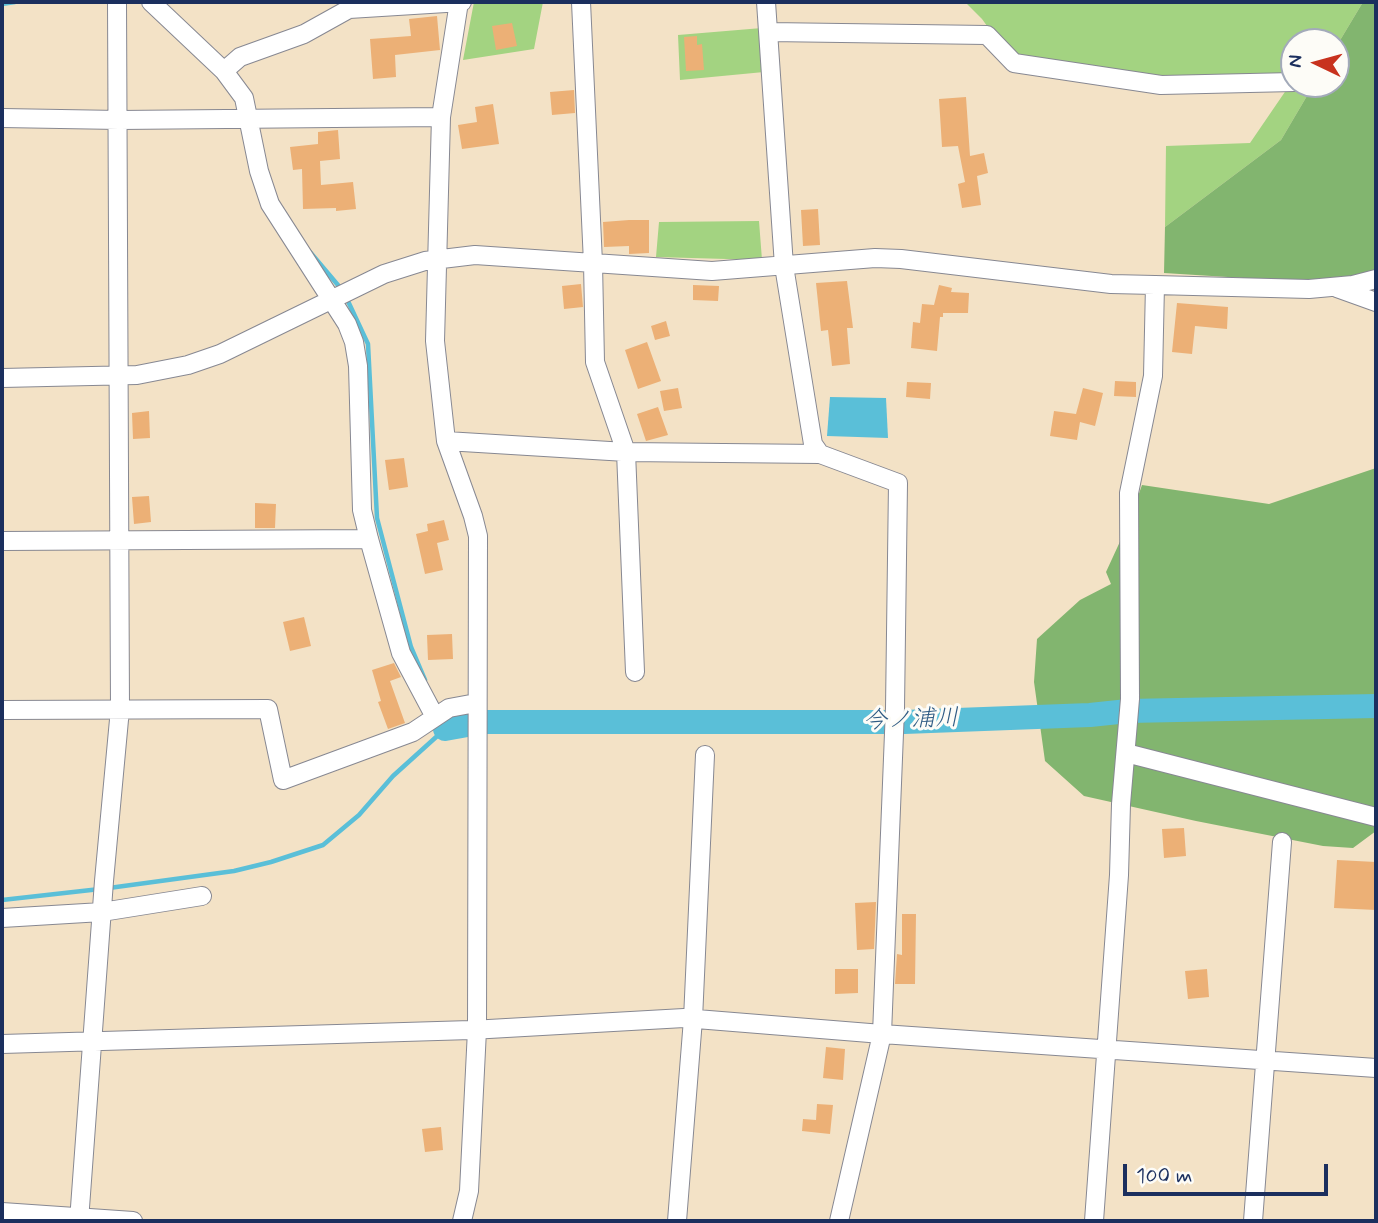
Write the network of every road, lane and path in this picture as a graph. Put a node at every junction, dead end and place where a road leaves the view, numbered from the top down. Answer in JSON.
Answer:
{"nodes":[{"id":1,"x":117,"y":2,"type":"edge"},
{"id":2,"x":151,"y":2,"type":"edge"},
{"id":3,"x":460,"y":2,"type":"edge"},
{"id":4,"x":581,"y":2,"type":"edge"},
{"id":5,"x":766,"y":2,"type":"edge"},
{"id":6,"x":348,"y":5,"type":"edge"},
{"id":7,"x":769,"y":32,"type":"junction"},
{"id":8,"x":224,"y":71,"type":"junction"},
{"id":9,"x":1280,"y":82,"type":"edge"},
{"id":10,"x":441,"y":117,"type":"junction"},
{"id":11,"x":2,"y":118,"type":"edge"},
{"id":12,"x":247,"y":119,"type":"junction"},
{"id":13,"x":119,"y":120,"type":"junction"},
{"id":14,"x":436,"y":259,"type":"junction"},
{"id":15,"x":593,"y":263,"type":"junction"},
{"id":16,"x":785,"y":266,"type":"junction"},
{"id":17,"x":1376,"y":279,"type":"edge"},
{"id":18,"x":1155,"y":285,"type":"junction"},
{"id":19,"x":1334,"y":287,"type":"junction"},
{"id":20,"x":332,"y":302,"type":"junction"},
{"id":21,"x":1376,"y":302,"type":"edge"},
{"id":22,"x":120,"y":376,"type":"junction"},
{"id":23,"x":2,"y":378,"type":"edge"},
{"id":24,"x":446,"y":441,"type":"junction"},
{"id":25,"x":626,"y":452,"type":"junction"},
{"id":26,"x":820,"y":454,"type":"junction"},
{"id":27,"x":369,"y":539,"type":"junction"},
{"id":28,"x":2,"y":541,"type":"edge"},
{"id":29,"x":121,"y":541,"type":"junction"},
{"id":30,"x":635,"y":672,"type":"dead end"},
{"id":31,"x":476,"y":703,"type":"junction"},
{"id":32,"x":120,"y":709,"type":"junction"},
{"id":33,"x":2,"y":710,"type":"edge"},
{"id":34,"x":435,"y":717,"type":"junction"},
{"id":35,"x":1126,"y":753,"type":"junction"},
{"id":36,"x":705,"y":755,"type":"dead end"},
{"id":37,"x":1376,"y":817,"type":"edge"},
{"id":38,"x":1282,"y":842,"type":"dead end"},
{"id":39,"x":202,"y":896,"type":"dead end"},
{"id":40,"x":102,"y":912,"type":"junction"},
{"id":41,"x":2,"y":918,"type":"edge"},
{"id":42,"x":693,"y":1019,"type":"junction"},
{"id":43,"x":477,"y":1030,"type":"junction"},
{"id":44,"x":882,"y":1034,"type":"junction"},
{"id":45,"x":92,"y":1041,"type":"junction"},
{"id":46,"x":2,"y":1044,"type":"edge"},
{"id":47,"x":1107,"y":1048,"type":"junction"},
{"id":48,"x":1266,"y":1059,"type":"junction"},
{"id":49,"x":1376,"y":1068,"type":"edge"},
{"id":50,"x":2,"y":1212,"type":"edge"},
{"id":51,"x":79,"y":1219,"type":"edge"},
{"id":52,"x":133,"y":1221,"type":"edge"},
{"id":53,"x":462,"y":1221,"type":"edge"},
{"id":54,"x":677,"y":1221,"type":"edge"},
{"id":55,"x":839,"y":1221,"type":"edge"},
{"id":56,"x":1094,"y":1221,"type":"edge"},
{"id":57,"x":1253,"y":1221,"type":"edge"}],
"edges":[{"from":1,"to":13,"type":"street"},
{"from":2,"to":8,"type":"street"},
{"from":3,"to":6,"type":"street"},
{"from":3,"to":10,"type":"street"},
{"from":4,"to":15,"type":"street"},
{"from":5,"to":7,"type":"street"},
{"from":6,"to":8,"type":"street"},
{"from":7,"to":9,"type":"street"},
{"from":7,"to":16,"type":"street"},
{"from":8,"to":12,"type":"street"},
{"from":10,"to":12,"type":"street"},
{"from":10,"to":14,"type":"street"},
{"from":11,"to":13,"type":"street"},
{"from":12,"to":13,"type":"street"},
{"from":12,"to":20,"type":"street"},
{"from":13,"to":22,"type":"street"},
{"from":14,"to":15,"type":"street"},
{"from":14,"to":20,"type":"street"},
{"from":14,"to":24,"type":"street"},
{"from":15,"to":16,"type":"street"},
{"from":15,"to":25,"type":"street"},
{"from":16,"to":18,"type":"street"},
{"from":16,"to":26,"type":"street"},
{"from":17,"to":19,"type":"street"},
{"from":18,"to":19,"type":"street"},
{"from":18,"to":35,"type":"street"},
{"from":19,"to":21,"type":"street"},
{"from":20,"to":22,"type":"street"},
{"from":20,"to":27,"type":"street"},
{"from":22,"to":23,"type":"street"},
{"from":22,"to":29,"type":"street"},
{"from":24,"to":25,"type":"street"},
{"from":24,"to":31,"type":"street"},
{"from":25,"to":26,"type":"street"},
{"from":25,"to":30,"type":"street"},
{"from":26,"to":44,"type":"street"},
{"from":27,"to":29,"type":"street"},
{"from":27,"to":34,"type":"street"},
{"from":28,"to":29,"type":"street"},
{"from":29,"to":32,"type":"street"},
{"from":31,"to":34,"type":"street"},
{"from":31,"to":43,"type":"street"},
{"from":32,"to":33,"type":"street"},
{"from":32,"to":34,"type":"street"},
{"from":32,"to":40,"type":"street"},
{"from":35,"to":37,"type":"street"},
{"from":35,"to":47,"type":"street"},
{"from":36,"to":42,"type":"street"},
{"from":38,"to":48,"type":"street"},
{"from":39,"to":40,"type":"street"},
{"from":40,"to":41,"type":"street"},
{"from":40,"to":45,"type":"street"},
{"from":42,"to":43,"type":"street"},
{"from":42,"to":44,"type":"street"},
{"from":42,"to":54,"type":"street"},
{"from":43,"to":45,"type":"street"},
{"from":43,"to":53,"type":"street"},
{"from":44,"to":47,"type":"street"},
{"from":44,"to":55,"type":"street"},
{"from":45,"to":46,"type":"street"},
{"from":45,"to":51,"type":"street"},
{"from":47,"to":48,"type":"street"},
{"from":47,"to":56,"type":"street"},
{"from":48,"to":49,"type":"street"},
{"from":48,"to":57,"type":"street"},
{"from":50,"to":51,"type":"street"},
{"from":51,"to":52,"type":"street"}]}
